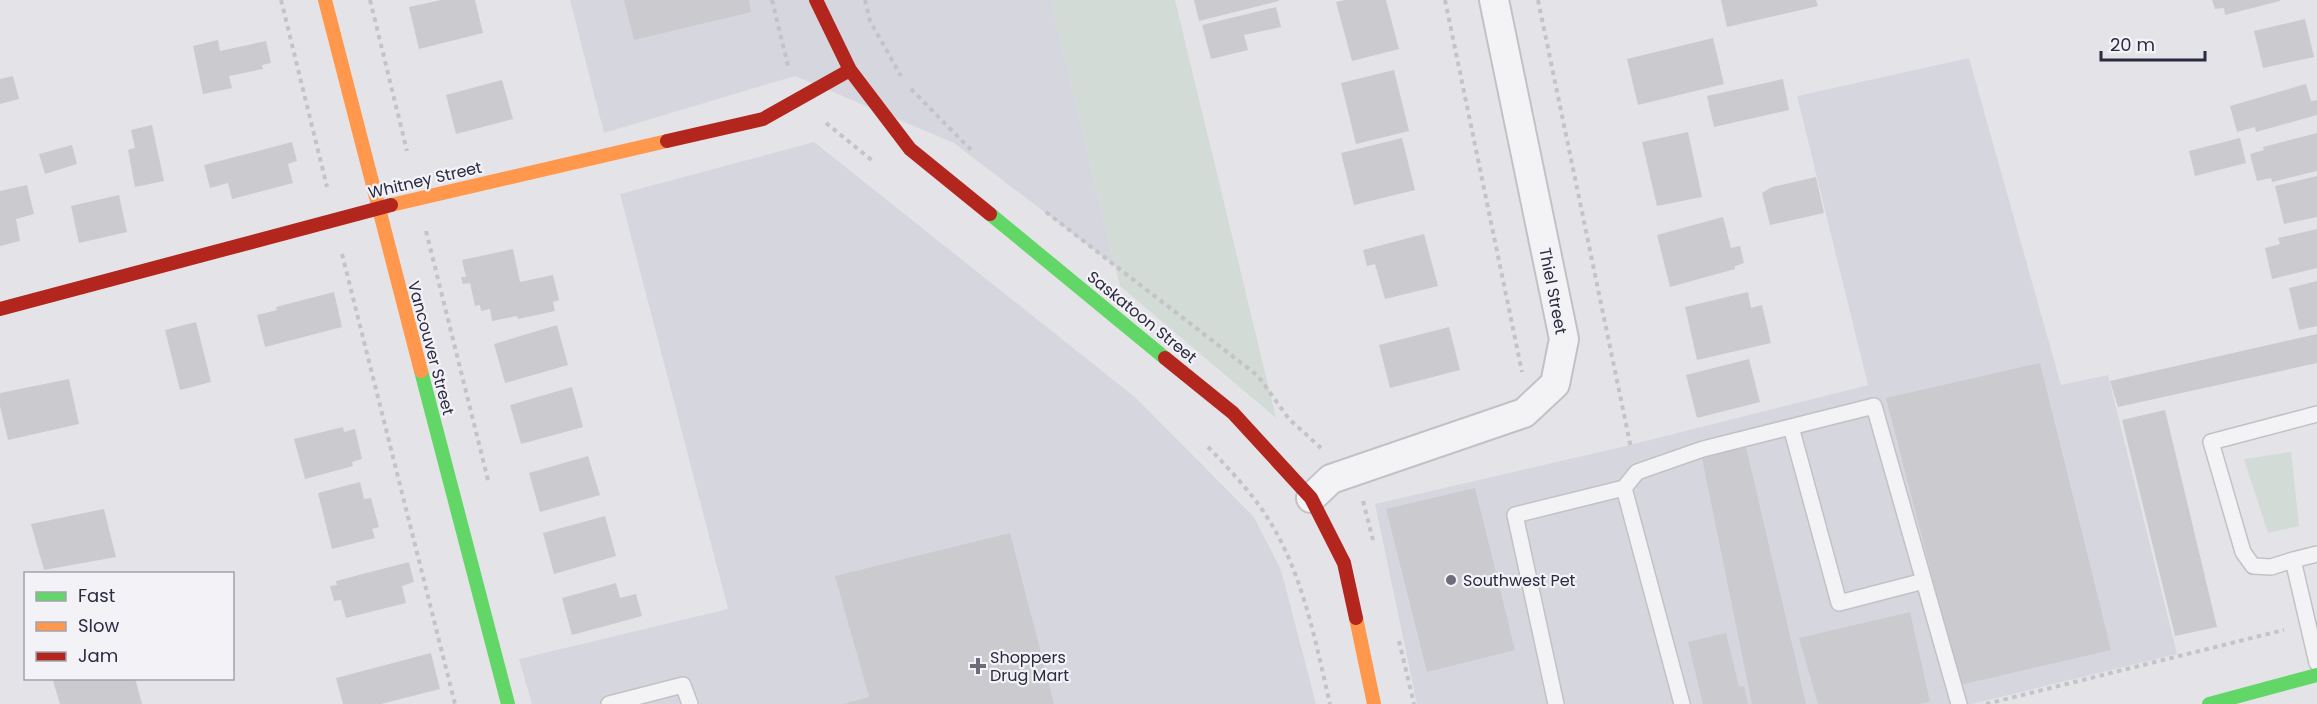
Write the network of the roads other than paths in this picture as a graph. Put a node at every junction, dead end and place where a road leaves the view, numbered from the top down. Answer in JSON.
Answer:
{"nodes":[{"id":1,"x":325,"y":0,"type":"edge"},
{"id":2,"x":816,"y":0,"type":"edge"},
{"id":3,"x":1494,"y":0,"type":"edge"},
{"id":4,"x":850,"y":70,"type":"junction"},
{"id":5,"x":377,"y":208,"type":"junction"},
{"id":6,"x":0,"y":309,"type":"edge"},
{"id":7,"x":2317,"y":414,"type":"edge"},
{"id":8,"x":1791,"y":427,"type":"junction"},
{"id":9,"x":1624,"y":488,"type":"junction"},
{"id":10,"x":1311,"y":498,"type":"junction"},
{"id":11,"x":2317,"y":554,"type":"edge"},
{"id":12,"x":2293,"y":560,"type":"junction"},
{"id":13,"x":1924,"y":580,"type":"junction"},
{"id":14,"x":2317,"y":663,"type":"edge"},
{"id":15,"x":2317,"y":675,"type":"edge"},
{"id":16,"x":508,"y":704,"type":"edge"},
{"id":17,"x":609,"y":704,"type":"edge"},
{"id":18,"x":690,"y":704,"type":"edge"},
{"id":19,"x":1374,"y":704,"type":"edge"},
{"id":20,"x":1556,"y":704,"type":"edge"},
{"id":21,"x":1682,"y":704,"type":"edge"},
{"id":22,"x":1959,"y":704,"type":"edge"},
{"id":23,"x":2209,"y":704,"type":"edge"}],
"edges":[{"from":1,"to":5,"type":"street","name":"Vancouver Street"},
{"from":2,"to":4,"type":"street","name":"Saskatoon Street"},
{"from":3,"to":10,"type":"street","name":"Thiel Street"},
{"from":4,"to":5,"type":"street","name":"Whitney Street"},
{"from":4,"to":10,"type":"street","name":"Saskatoon Street"},
{"from":5,"to":6,"type":"street","name":"Whitney Street"},
{"from":5,"to":16,"type":"street","name":"Vancouver Street"},
{"from":7,"to":12,"type":"lane"},
{"from":8,"to":9,"type":"lane"},
{"from":8,"to":13,"type":"lane"},
{"from":8,"to":13,"type":"lane"},
{"from":9,"to":20,"type":"lane"},
{"from":9,"to":21,"type":"lane"},
{"from":10,"to":19,"type":"street","name":"Saskatoon Street"},
{"from":11,"to":12,"type":"lane"},
{"from":12,"to":14,"type":"lane"},
{"from":13,"to":22,"type":"lane"},
{"from":15,"to":23,"type":"street"},
{"from":17,"to":18,"type":"lane"}]}
